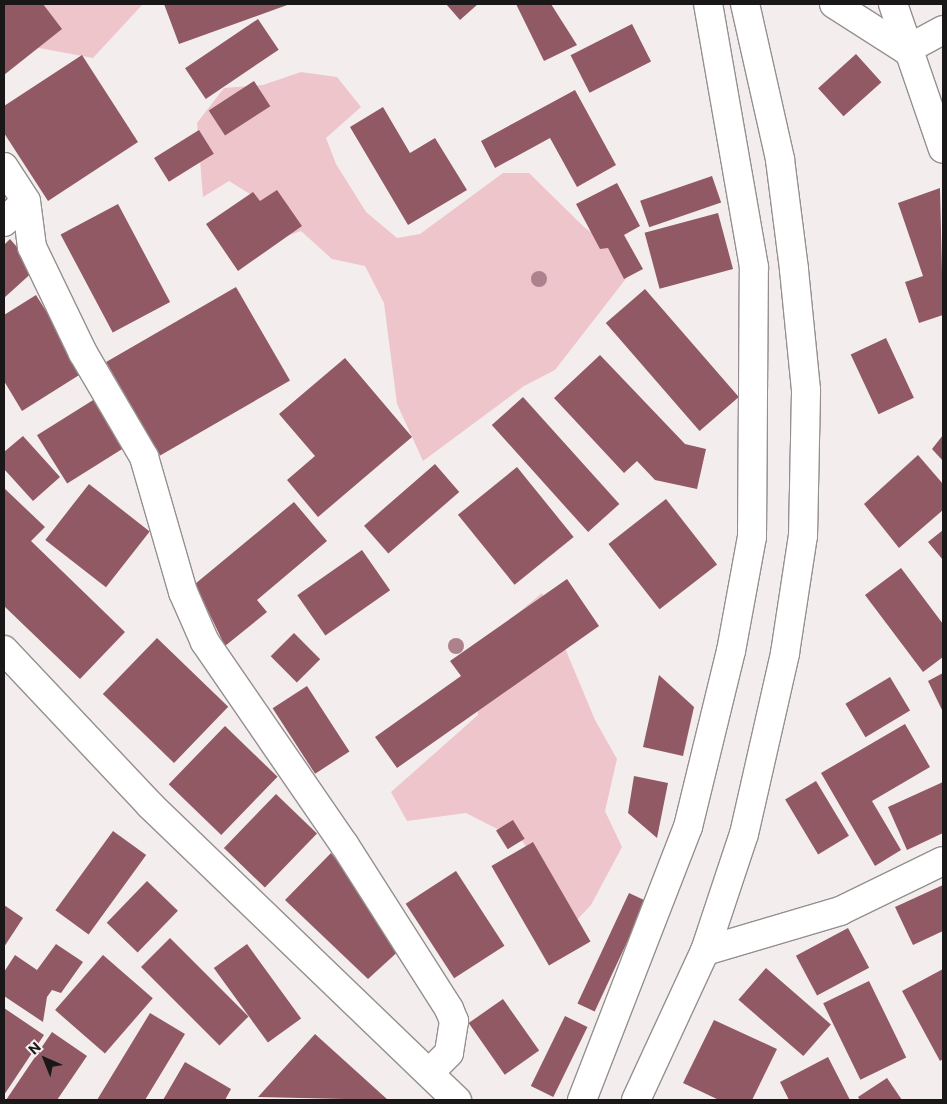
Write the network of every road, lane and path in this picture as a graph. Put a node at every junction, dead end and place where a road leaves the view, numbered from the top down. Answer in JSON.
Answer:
{"nodes":[{"id":1,"x":708,"y":4,"type":"edge"},
{"id":2,"x":745,"y":4,"type":"edge"},
{"id":3,"x":834,"y":4,"type":"edge"},
{"id":4,"x":893,"y":4,"type":"edge"},
{"id":5,"x":943,"y":30,"type":"edge"},
{"id":6,"x":906,"y":50,"type":"junction"},
{"id":7,"x":943,"y":149,"type":"edge"},
{"id":8,"x":4,"y":167,"type":"edge"},
{"id":9,"x":26,"y":202,"type":"junction"},
{"id":10,"x":4,"y":222,"type":"edge"},
{"id":11,"x":4,"y":650,"type":"edge"},
{"id":12,"x":943,"y":861,"type":"edge"},
{"id":13,"x":705,"y":951,"type":"junction"},
{"id":14,"x":431,"y":1072,"type":"junction"},
{"id":15,"x":457,"y":1100,"type":"edge"},
{"id":16,"x":582,"y":1100,"type":"edge"},
{"id":17,"x":636,"y":1100,"type":"edge"}],
"edges":[{"from":1,"to":16,"type":"street"},
{"from":2,"to":13,"type":"street"},
{"from":3,"to":6,"type":"street"},
{"from":4,"to":6,"type":"street"},
{"from":5,"to":6,"type":"street"},
{"from":6,"to":7,"type":"street"},
{"from":8,"to":9,"type":"street"},
{"from":9,"to":10,"type":"street"},
{"from":9,"to":14,"type":"street"},
{"from":11,"to":14,"type":"street"},
{"from":12,"to":13,"type":"street"},
{"from":13,"to":17,"type":"street"},
{"from":14,"to":15,"type":"street"}]}
